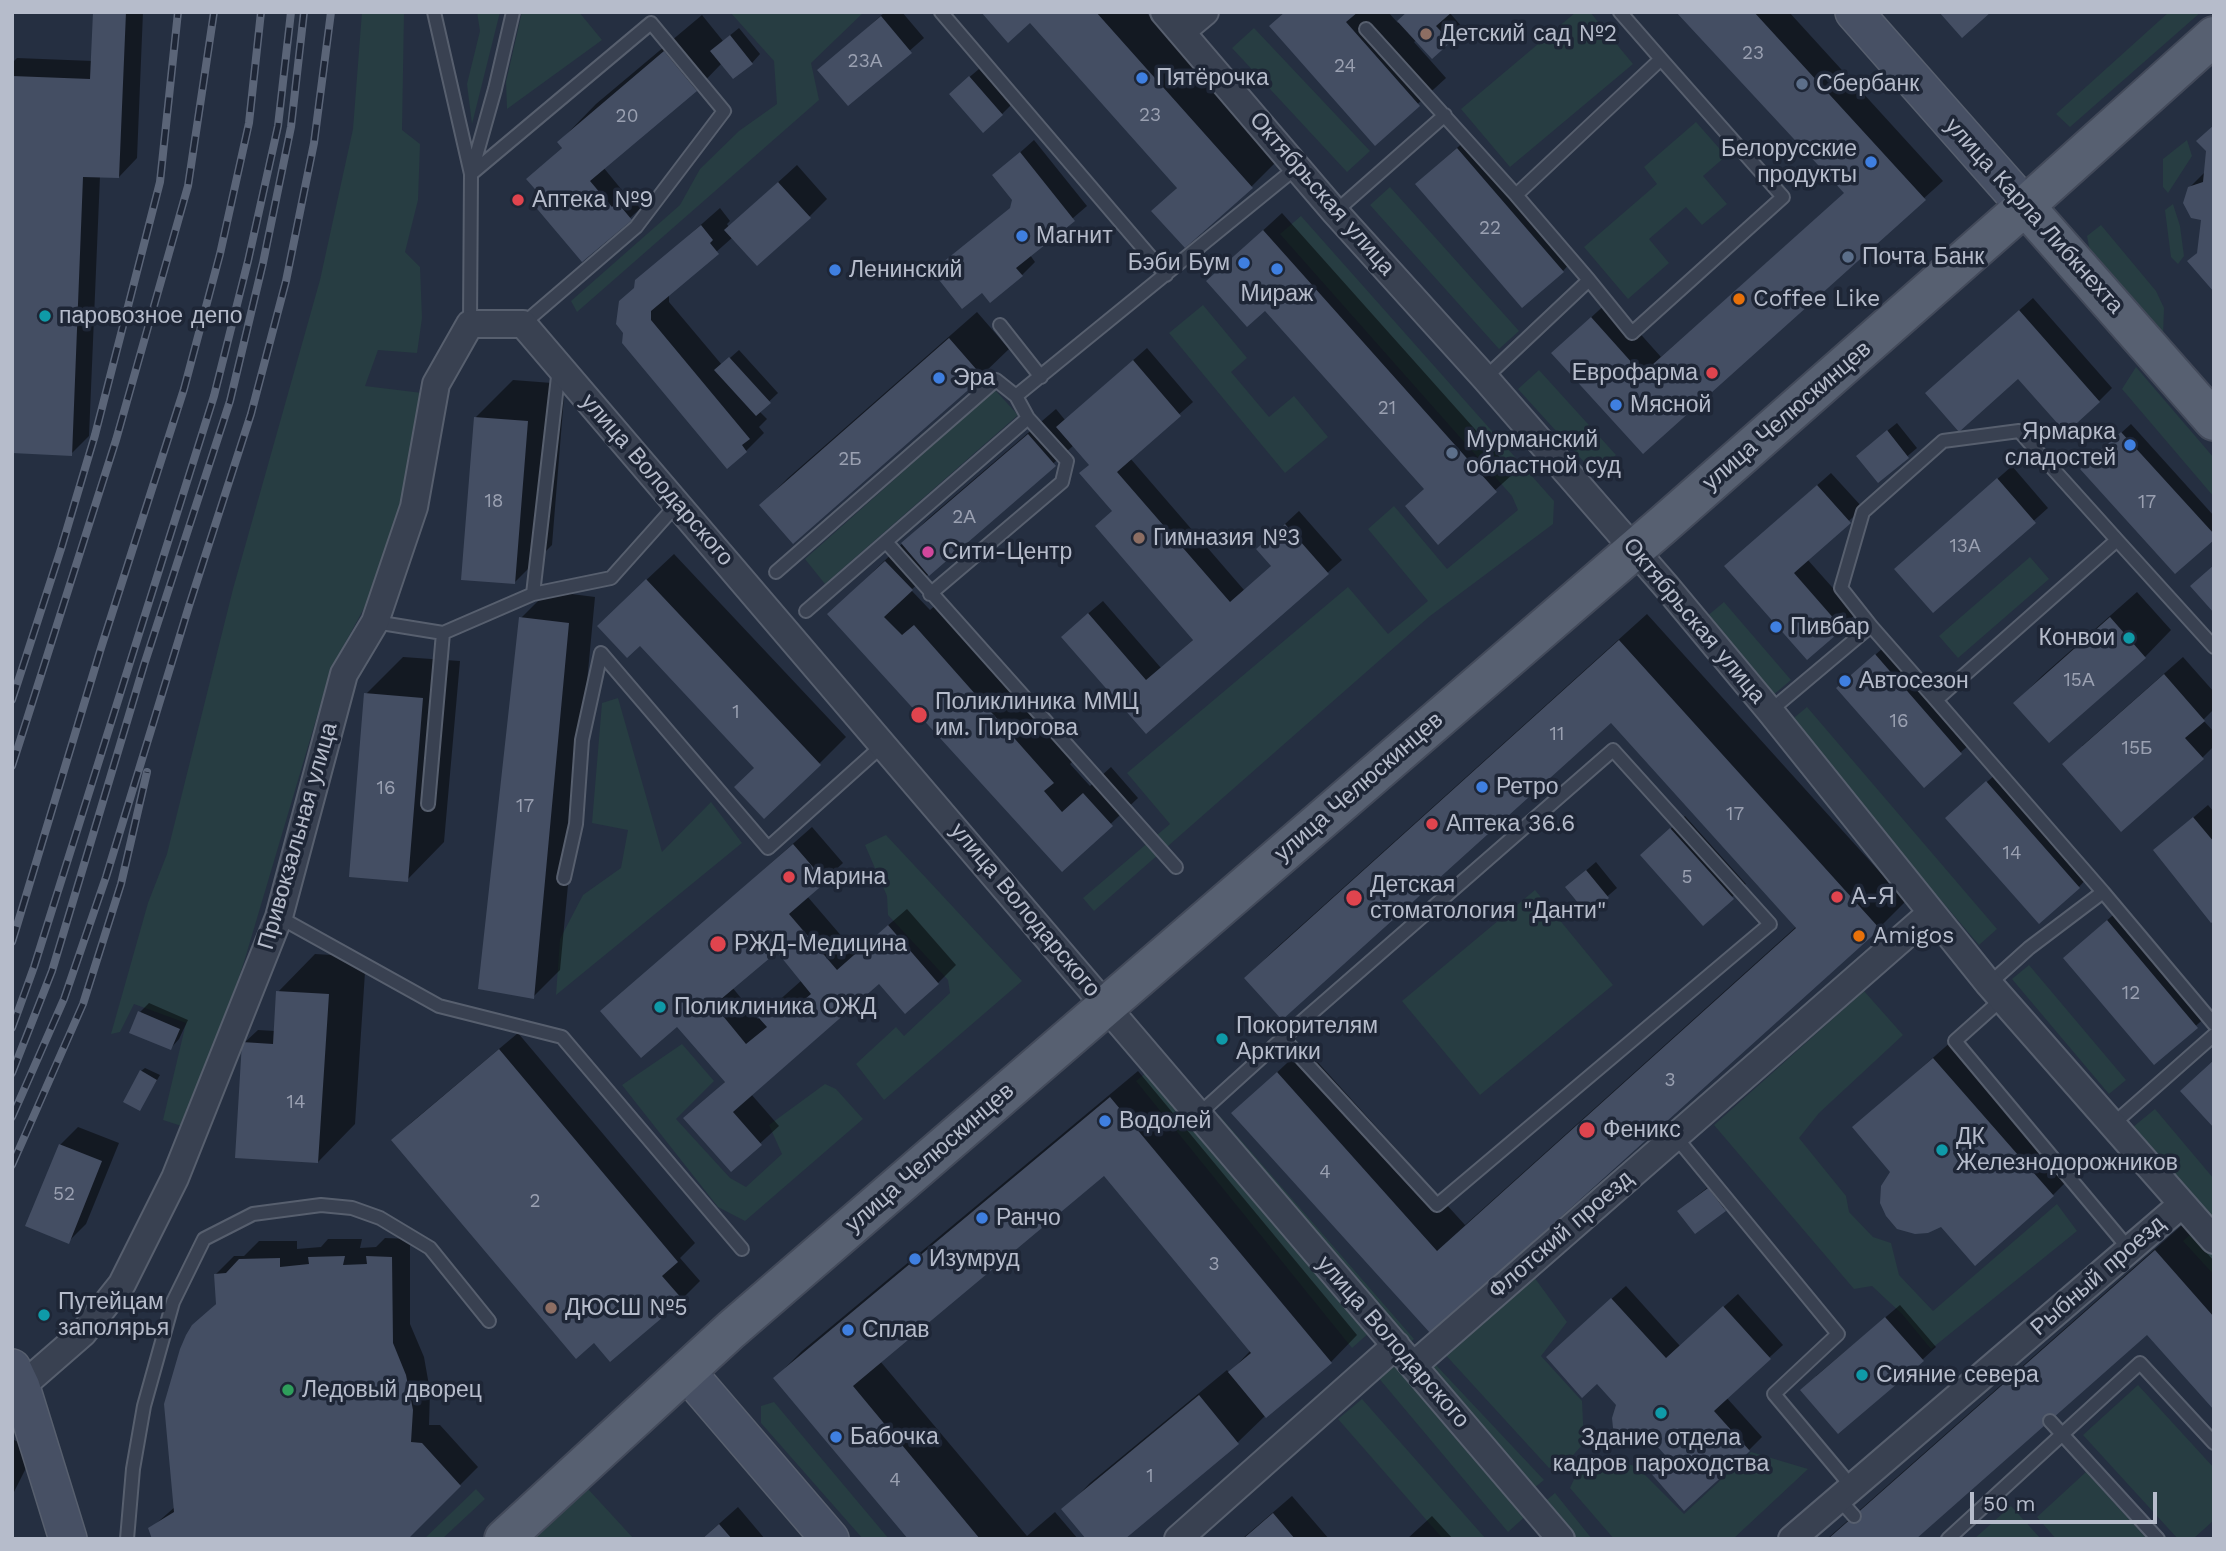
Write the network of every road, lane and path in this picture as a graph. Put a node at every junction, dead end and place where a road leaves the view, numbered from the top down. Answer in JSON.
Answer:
{"nodes":[{"id":1,"x":434,"y":12,"type":"edge"},
{"id":2,"x":513,"y":12,"type":"edge"},
{"id":3,"x":941,"y":12,"type":"edge"},
{"id":4,"x":1164,"y":12,"type":"edge"},
{"id":5,"x":1205,"y":12,"type":"edge"},
{"id":6,"x":1620,"y":12,"type":"edge"},
{"id":7,"x":1854,"y":12,"type":"edge"},
{"id":8,"x":1366,"y":29,"type":"dead end"},
{"id":9,"x":1181,"y":32,"type":"junction"},
{"id":10,"x":2214,"y":36,"type":"edge"},
{"id":11,"x":1661,"y":59,"type":"junction"},
{"id":12,"x":1445,"y":115,"type":"junction"},
{"id":13,"x":1297,"y":167,"type":"junction"},
{"id":14,"x":471,"y":174,"type":"junction"},
{"id":15,"x":1516,"y":195,"type":"junction"},
{"id":16,"x":2025,"y":206,"type":"junction"},
{"id":17,"x":1335,"y":212,"type":"junction"},
{"id":18,"x":1166,"y":275,"type":"junction"},
{"id":19,"x":1589,"y":280,"type":"junction"},
{"id":20,"x":470,"y":324,"type":"junction"},
{"id":21,"x":523,"y":324,"type":"junction"},
{"id":22,"x":1000,"y":325,"type":"dead end"},
{"id":23,"x":559,"y":367,"type":"junction"},
{"id":24,"x":1041,"y":377,"type":"junction"},
{"id":25,"x":1485,"y":378,"type":"junction"},
{"id":26,"x":1016,"y":396,"type":"junction"},
{"id":27,"x":1028,"y":418,"type":"junction"},
{"id":28,"x":2214,"y":421,"type":"edge"},
{"id":29,"x":678,"y":503,"type":"junction"},
{"id":30,"x":2117,"y":540,"type":"junction"},
{"id":31,"x":887,"y":543,"type":"junction"},
{"id":32,"x":1634,"y":550,"type":"junction"},
{"id":33,"x":776,"y":572,"type":"dead end"},
{"id":34,"x":533,"y":594,"type":"junction"},
{"id":35,"x":930,"y":594,"type":"junction"},
{"id":36,"x":806,"y":611,"type":"dead end"},
{"id":37,"x":375,"y":622,"type":"junction"},
{"id":38,"x":1871,"y":626,"type":"junction"},
{"id":39,"x":443,"y":633,"type":"junction"},
{"id":40,"x":2214,"y":647,"type":"edge"},
{"id":41,"x":1936,"y":700,"type":"junction"},
{"id":42,"x":1770,"y":711,"type":"junction"},
{"id":43,"x":884,"y":744,"type":"junction"},
{"id":44,"x":428,"y":804,"type":"dead end"},
{"id":45,"x":1176,"y":867,"type":"dead end"},
{"id":46,"x":564,"y":878,"type":"dead end"},
{"id":47,"x":2103,"y":892,"type":"junction"},
{"id":48,"x":1931,"y":913,"type":"junction"},
{"id":49,"x":279,"y":917,"type":"junction"},
{"id":50,"x":1996,"y":991,"type":"junction"},
{"id":51,"x":1106,"y":1006,"type":"junction"},
{"id":52,"x":2214,"y":1024,"type":"edge"},
{"id":53,"x":2214,"y":1035,"type":"edge"},
{"id":54,"x":1283,"y":1038,"type":"junction"},
{"id":55,"x":1199,"y":1114,"type":"junction"},
{"id":56,"x":2112,"y":1125,"type":"junction"},
{"id":57,"x":1675,"y":1135,"type":"junction"},
{"id":58,"x":2181,"y":1205,"type":"junction"},
{"id":59,"x":2214,"y":1240,"type":"edge"},
{"id":60,"x":742,"y":1249,"type":"dead end"},
{"id":61,"x":2129,"y":1249,"type":"junction"},
{"id":62,"x":489,"y":1321,"type":"dead end"},
{"id":63,"x":1396,"y":1345,"type":"junction"},
{"id":64,"x":1414,"y":1365,"type":"junction"},
{"id":65,"x":686,"y":1371,"type":"junction"},
{"id":66,"x":17,"y":1378,"type":"edge"},
{"id":67,"x":2050,"y":1420,"type":"dead end"},
{"id":68,"x":2062,"y":1435,"type":"junction"},
{"id":69,"x":2214,"y":1443,"type":"edge"},
{"id":70,"x":1848,"y":1500,"type":"junction"},
{"id":71,"x":68,"y":1539,"type":"edge"},
{"id":72,"x":127,"y":1539,"type":"edge"},
{"id":73,"x":504,"y":1539,"type":"edge"},
{"id":74,"x":830,"y":1539,"type":"edge"},
{"id":75,"x":1178,"y":1539,"type":"edge"},
{"id":76,"x":1561,"y":1539,"type":"edge"},
{"id":77,"x":1792,"y":1539,"type":"edge"},
{"id":78,"x":1948,"y":1539,"type":"edge"},
{"id":79,"x":2158,"y":1539,"type":"edge"}],
"edges":[{"from":1,"to":14,"type":"lane"},
{"from":2,"to":14,"type":"lane"},
{"from":3,"to":18,"type":"lane"},
{"from":4,"to":9,"type":"street","name":"Октябрьская улица"},
{"from":5,"to":9,"type":"street"},
{"from":6,"to":11,"type":"lane"},
{"from":7,"to":16,"type":"street","name":"улица Карла Либкнехта"},
{"from":8,"to":12,"type":"lane"},
{"from":9,"to":13,"type":"street","name":"Октябрьская улица"},
{"from":10,"to":16,"type":"main road","name":"улица Челюскинцев"},
{"from":11,"to":15,"type":"lane"},
{"from":11,"to":19,"type":"lane"},
{"from":12,"to":15,"type":"lane"},
{"from":12,"to":17,"type":"lane"},
{"from":13,"to":17,"type":"street","name":"Октябрьская улица"},
{"from":13,"to":18,"type":"lane"},
{"from":14,"to":20,"type":"lane"},
{"from":14,"to":21,"type":"lane"},
{"from":15,"to":19,"type":"lane"},
{"from":16,"to":28,"type":"main road","name":"улица Карла Либкнехта"},
{"from":16,"to":32,"type":"main road","name":"улица Челюскинцев"},
{"from":17,"to":25,"type":"street","name":"Октябрьская улица"},
{"from":18,"to":24,"type":"lane"},
{"from":19,"to":25,"type":"lane"},
{"from":20,"to":21,"type":"street"},
{"from":20,"to":37,"type":"street","name":"Привокзальная улица"},
{"from":21,"to":23,"type":"street","name":"улица Володарского"},
{"from":22,"to":24,"type":"lane"},
{"from":23,"to":29,"type":"street","name":"улица Володарского"},
{"from":23,"to":34,"type":"lane"},
{"from":24,"to":26,"type":"lane"},
{"from":25,"to":32,"type":"street","name":"Октябрьская улица"},
{"from":26,"to":27,"type":"lane"},
{"from":26,"to":33,"type":"lane"},
{"from":27,"to":31,"type":"lane"},
{"from":27,"to":35,"type":"lane"},
{"from":29,"to":34,"type":"lane"},
{"from":29,"to":43,"type":"street","name":"улица Володарского"},
{"from":30,"to":38,"type":"lane"},
{"from":30,"to":40,"type":"lane"},
{"from":30,"to":41,"type":"lane"},
{"from":31,"to":35,"type":"lane"},
{"from":31,"to":36,"type":"lane"},
{"from":32,"to":42,"type":"street","name":"Октябрьская улица"},
{"from":32,"to":51,"type":"main road","name":"улица Челюскинцев"},
{"from":34,"to":39,"type":"lane"},
{"from":35,"to":45,"type":"lane"},
{"from":37,"to":39,"type":"lane"},
{"from":37,"to":49,"type":"street","name":"Привокзальная улица"},
{"from":38,"to":41,"type":"lane"},
{"from":38,"to":42,"type":"lane"},
{"from":39,"to":44,"type":"lane"},
{"from":41,"to":47,"type":"lane"},
{"from":42,"to":48,"type":"street","name":"Октябрьская улица"},
{"from":43,"to":46,"type":"lane"},
{"from":43,"to":51,"type":"street","name":"улица Володарского"},
{"from":47,"to":50,"type":"lane"},
{"from":47,"to":52,"type":"lane"},
{"from":48,"to":50,"type":"street","name":"Октябрьская улица"},
{"from":48,"to":57,"type":"street","name":"Флотский проезд"},
{"from":49,"to":60,"type":"lane"},
{"from":49,"to":66,"type":"street","name":"Привокзальная улица"},
{"from":50,"to":56,"type":"street","name":"Октябрьская улица"},
{"from":50,"to":61,"type":"lane"},
{"from":51,"to":55,"type":"street","name":"улица Володарского"},
{"from":51,"to":65,"type":"main road","name":"улица Челюскинцев"},
{"from":53,"to":56,"type":"lane"},
{"from":54,"to":54,"type":"lane"},
{"from":54,"to":55,"type":"lane"},
{"from":55,"to":63,"type":"street","name":"улица Володарского"},
{"from":56,"to":58,"type":"street","name":"Октябрьская улица"},
{"from":57,"to":64,"type":"street","name":"Флотский проезд"},
{"from":57,"to":70,"type":"lane"},
{"from":58,"to":59,"type":"street","name":"Октябрьская улица"},
{"from":58,"to":61,"type":"street","name":"Рыбный проезд"},
{"from":61,"to":70,"type":"street","name":"Рыбный проезд"},
{"from":62,"to":72,"type":"lane"},
{"from":63,"to":64,"type":"street","name":"улица Володарского"},
{"from":63,"to":75,"type":"street"},
{"from":64,"to":76,"type":"street","name":"улица Володарского"},
{"from":65,"to":73,"type":"main road","name":"улица Челюскинцев"},
{"from":65,"to":74,"type":"street"},
{"from":66,"to":71,"type":"street"},
{"from":67,"to":68,"type":"lane"},
{"from":68,"to":69,"type":"lane"},
{"from":68,"to":78,"type":"lane"},
{"from":68,"to":79,"type":"lane"},
{"from":70,"to":77,"type":"street","name":"Рыбный проезд"}]}
